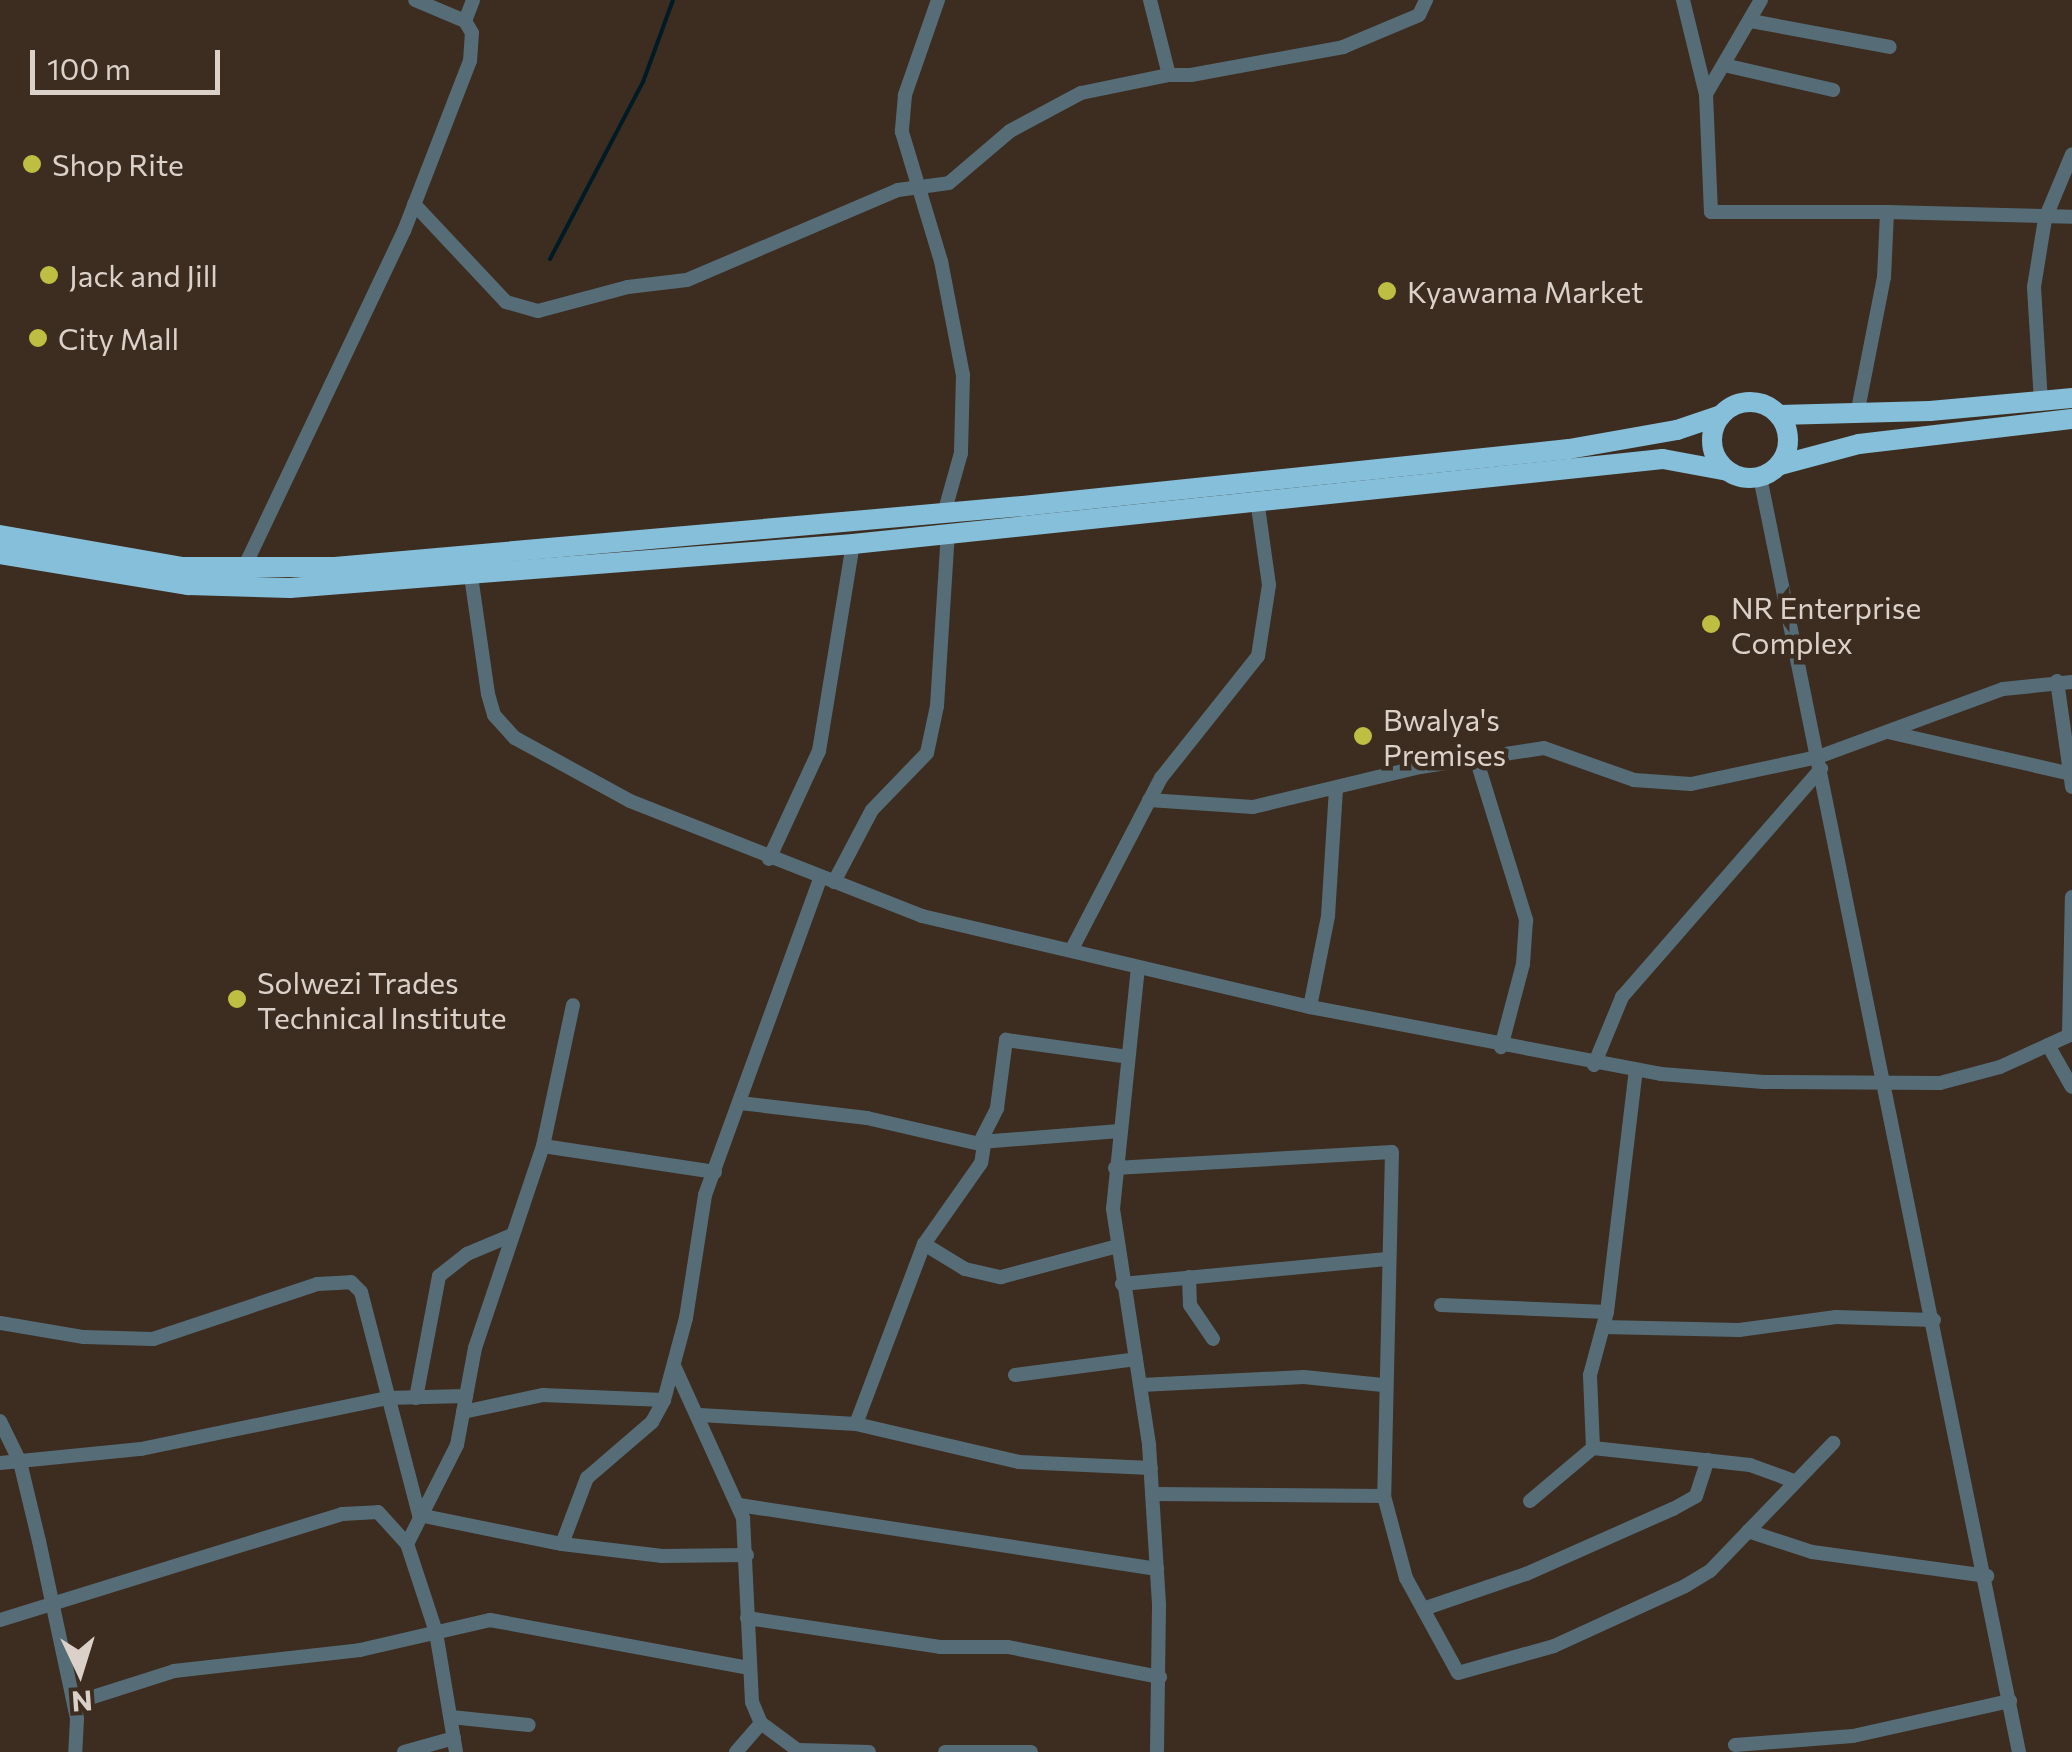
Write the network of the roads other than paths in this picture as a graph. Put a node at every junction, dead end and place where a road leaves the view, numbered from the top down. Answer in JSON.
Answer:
{"nodes":[{"id":1,"x":415,"y":0,"type":"edge"},
{"id":2,"x":473,"y":0,"type":"edge"},
{"id":3,"x":938,"y":0,"type":"edge"},
{"id":4,"x":1150,"y":0,"type":"edge"},
{"id":5,"x":1426,"y":0,"type":"edge"},
{"id":6,"x":1684,"y":0,"type":"edge"},
{"id":7,"x":1761,"y":0,"type":"edge"},
{"id":8,"x":464,"y":21,"type":"junction"},
{"id":9,"x":1751,"y":21,"type":"junction"},
{"id":10,"x":1890,"y":46,"type":"dead end"},
{"id":11,"x":1724,"y":65,"type":"junction"},
{"id":12,"x":1169,"y":74,"type":"junction"},
{"id":13,"x":1833,"y":90,"type":"dead end"},
{"id":14,"x":1706,"y":94,"type":"junction"},
{"id":15,"x":2072,"y":154,"type":"edge"},
{"id":16,"x":916,"y":186,"type":"junction"},
{"id":17,"x":414,"y":204,"type":"junction"},
{"id":18,"x":1887,"y":212,"type":"junction"},
{"id":19,"x":2072,"y":217,"type":"edge"},
{"id":20,"x":2045,"y":219,"type":"junction"},
{"id":21,"x":2072,"y":398,"type":"edge"},
{"id":22,"x":2041,"y":402,"type":"junction"},
{"id":23,"x":1779,"y":414,"type":"junction"},
{"id":24,"x":1858,"y":414,"type":"junction"},
{"id":25,"x":1722,"y":415,"type":"junction"},
{"id":26,"x":2072,"y":419,"type":"edge"},
{"id":27,"x":1780,"y":465,"type":"junction"},
{"id":28,"x":1728,"y":472,"type":"junction"},
{"id":29,"x":1760,"y":478,"type":"junction"},
{"id":30,"x":1257,"y":500,"type":"junction"},
{"id":31,"x":946,"y":510,"type":"junction"},
{"id":32,"x":948,"y":532,"type":"junction"},
{"id":33,"x":0,"y":535,"type":"edge"},
{"id":34,"x":853,"y":544,"type":"junction"},
{"id":35,"x":0,"y":554,"type":"edge"},
{"id":36,"x":242,"y":572,"type":"junction"},
{"id":37,"x":471,"y":576,"type":"junction"},
{"id":38,"x":2064,"y":682,"type":"edge"},
{"id":39,"x":1888,"y":732,"type":"junction"},
{"id":40,"x":1476,"y":758,"type":"junction"},
{"id":41,"x":1820,"y":763,"type":"junction"},
{"id":42,"x":2071,"y":778,"type":"edge"},
{"id":43,"x":1336,"y":789,"type":"junction"},
{"id":44,"x":1149,"y":800,"type":"junction"},
{"id":45,"x":769,"y":859,"type":"junction"},
{"id":46,"x":827,"y":879,"type":"junction"},
{"id":47,"x":2072,"y":897,"type":"edge"},
{"id":48,"x":1073,"y":946,"type":"junction"},
{"id":49,"x":1138,"y":968,"type":"junction"},
{"id":50,"x":573,"y":1005,"type":"dead end"},
{"id":51,"x":1310,"y":1008,"type":"junction"},
{"id":52,"x":2070,"y":1035,"type":"edge"},
{"id":53,"x":2048,"y":1045,"type":"junction"},
{"id":54,"x":1501,"y":1046,"type":"junction"},
{"id":55,"x":1128,"y":1057,"type":"junction"},
{"id":56,"x":1594,"y":1065,"type":"junction"},
{"id":57,"x":1636,"y":1070,"type":"junction"},
{"id":58,"x":1886,"y":1083,"type":"junction"},
{"id":59,"x":2072,"y":1087,"type":"edge"},
{"id":60,"x":740,"y":1103,"type":"junction"},
{"id":61,"x":1120,"y":1131,"type":"junction"},
{"id":62,"x":980,"y":1142,"type":"junction"},
{"id":63,"x":543,"y":1146,"type":"junction"},
{"id":64,"x":1115,"y":1168,"type":"junction"},
{"id":65,"x":715,"y":1172,"type":"junction"},
{"id":66,"x":512,"y":1235,"type":"junction"},
{"id":67,"x":924,"y":1244,"type":"junction"},
{"id":68,"x":1114,"y":1246,"type":"junction"},
{"id":69,"x":1387,"y":1259,"type":"junction"},
{"id":70,"x":1189,"y":1278,"type":"junction"},
{"id":71,"x":1122,"y":1284,"type":"junction"},
{"id":72,"x":1441,"y":1305,"type":"dead end"},
{"id":73,"x":1605,"y":1319,"type":"junction"},
{"id":74,"x":1934,"y":1320,"type":"junction"},
{"id":75,"x":0,"y":1323,"type":"edge"},
{"id":76,"x":1213,"y":1338,"type":"dead end"},
{"id":77,"x":1136,"y":1359,"type":"junction"},
{"id":78,"x":676,"y":1368,"type":"junction"},
{"id":79,"x":1015,"y":1376,"type":"dead end"},
{"id":80,"x":1141,"y":1385,"type":"junction"},
{"id":81,"x":1384,"y":1385,"type":"junction"},
{"id":82,"x":387,"y":1398,"type":"junction"},
{"id":83,"x":416,"y":1398,"type":"junction"},
{"id":84,"x":664,"y":1400,"type":"junction"},
{"id":85,"x":465,"y":1404,"type":"junction"},
{"id":86,"x":700,"y":1415,"type":"junction"},
{"id":87,"x":0,"y":1421,"type":"edge"},
{"id":88,"x":856,"y":1424,"type":"junction"},
{"id":89,"x":1833,"y":1443,"type":"dead end"},
{"id":90,"x":1594,"y":1448,"type":"junction"},
{"id":91,"x":1708,"y":1460,"type":"junction"},
{"id":92,"x":20,"y":1462,"type":"junction"},
{"id":93,"x":0,"y":1463,"type":"edge"},
{"id":94,"x":1151,"y":1468,"type":"junction"},
{"id":95,"x":1794,"y":1481,"type":"junction"},
{"id":96,"x":1152,"y":1494,"type":"junction"},
{"id":97,"x":1384,"y":1496,"type":"junction"},
{"id":98,"x":1530,"y":1501,"type":"dead end"},
{"id":99,"x":739,"y":1505,"type":"junction"},
{"id":100,"x":419,"y":1515,"type":"junction"},
{"id":101,"x":1748,"y":1530,"type":"junction"},
{"id":102,"x":406,"y":1544,"type":"junction"},
{"id":103,"x":562,"y":1544,"type":"junction"},
{"id":104,"x":747,"y":1556,"type":"junction"},
{"id":105,"x":1156,"y":1569,"type":"junction"},
{"id":106,"x":1987,"y":1576,"type":"junction"},
{"id":107,"x":50,"y":1607,"type":"junction"},
{"id":108,"x":1423,"y":1609,"type":"junction"},
{"id":109,"x":748,"y":1618,"type":"junction"},
{"id":110,"x":0,"y":1620,"type":"edge"},
{"id":111,"x":436,"y":1632,"type":"junction"},
{"id":112,"x":750,"y":1668,"type":"junction"},
{"id":113,"x":1160,"y":1677,"type":"junction"},
{"id":114,"x":2010,"y":1701,"type":"junction"},
{"id":115,"x":74,"y":1703,"type":"junction"},
{"id":116,"x":450,"y":1717,"type":"junction"},
{"id":117,"x":761,"y":1722,"type":"junction"},
{"id":118,"x":528,"y":1726,"type":"dead end"},
{"id":119,"x":455,"y":1745,"type":"edge"},
{"id":120,"x":1735,"y":1745,"type":"dead end"},
{"id":121,"x":799,"y":1751,"type":"edge"},
{"id":122,"x":74,"y":1752,"type":"edge"},
{"id":123,"x":404,"y":1752,"type":"edge"},
{"id":124,"x":736,"y":1752,"type":"edge"},
{"id":125,"x":868,"y":1752,"type":"edge"},
{"id":126,"x":945,"y":1752,"type":"edge"},
{"id":127,"x":1031,"y":1752,"type":"edge"},
{"id":128,"x":1157,"y":1752,"type":"edge"},
{"id":129,"x":2019,"y":1752,"type":"edge"}],
"edges":[{"from":1,"to":8,"type":"street"},
{"from":2,"to":8,"type":"street"},
{"from":3,"to":16,"type":"street"},
{"from":4,"to":12,"type":"street"},
{"from":5,"to":12,"type":"street"},
{"from":6,"to":14,"type":"street"},
{"from":7,"to":9,"type":"street"},
{"from":8,"to":17,"type":"street"},
{"from":9,"to":10,"type":"street"},
{"from":9,"to":11,"type":"street"},
{"from":11,"to":13,"type":"street"},
{"from":11,"to":14,"type":"street"},
{"from":12,"to":16,"type":"street"},
{"from":14,"to":18,"type":"street"},
{"from":15,"to":20,"type":"street"},
{"from":16,"to":17,"type":"street"},
{"from":16,"to":31,"type":"street"},
{"from":17,"to":36,"type":"street"},
{"from":18,"to":20,"type":"street"},
{"from":18,"to":24,"type":"street"},
{"from":19,"to":20,"type":"street"},
{"from":20,"to":22,"type":"street"},
{"from":21,"to":22,"type":"highway"},
{"from":22,"to":24,"type":"highway"},
{"from":23,"to":24,"type":"highway"},
{"from":23,"to":25,"type":"highway"},
{"from":23,"to":27,"type":"highway"},
{"from":25,"to":28,"type":"highway"},
{"from":25,"to":31,"type":"highway"},
{"from":26,"to":27,"type":"highway"},
{"from":27,"to":29,"type":"highway"},
{"from":28,"to":29,"type":"highway"},
{"from":28,"to":30,"type":"highway"},
{"from":29,"to":41,"type":"street"},
{"from":30,"to":32,"type":"highway"},
{"from":30,"to":44,"type":"street"},
{"from":31,"to":36,"type":"highway"},
{"from":32,"to":34,"type":"highway"},
{"from":32,"to":46,"type":"street"},
{"from":33,"to":36,"type":"highway"},
{"from":34,"to":37,"type":"highway"},
{"from":34,"to":45,"type":"street"},
{"from":35,"to":37,"type":"highway"},
{"from":37,"to":45,"type":"street"},
{"from":38,"to":39,"type":"street"},
{"from":38,"to":42,"type":"street"},
{"from":39,"to":41,"type":"street"},
{"from":39,"to":42,"type":"street"},
{"from":40,"to":41,"type":"street"},
{"from":40,"to":43,"type":"street"},
{"from":40,"to":54,"type":"street"},
{"from":41,"to":56,"type":"street"},
{"from":41,"to":58,"type":"street"},
{"from":43,"to":44,"type":"street"},
{"from":43,"to":51,"type":"street"},
{"from":44,"to":48,"type":"street"},
{"from":45,"to":46,"type":"street"},
{"from":46,"to":48,"type":"street"},
{"from":46,"to":60,"type":"street"},
{"from":47,"to":52,"type":"street"},
{"from":48,"to":49,"type":"street"},
{"from":49,"to":51,"type":"street"},
{"from":49,"to":55,"type":"street"},
{"from":50,"to":63,"type":"street"},
{"from":51,"to":54,"type":"street"},
{"from":52,"to":53,"type":"street"},
{"from":53,"to":58,"type":"street"},
{"from":53,"to":59,"type":"street"},
{"from":54,"to":56,"type":"street"},
{"from":55,"to":61,"type":"street"},
{"from":55,"to":62,"type":"street"},
{"from":56,"to":57,"type":"street"},
{"from":57,"to":58,"type":"street"},
{"from":57,"to":73,"type":"street"},
{"from":58,"to":74,"type":"street"},
{"from":60,"to":62,"type":"street"},
{"from":60,"to":65,"type":"street"},
{"from":61,"to":62,"type":"street"},
{"from":61,"to":64,"type":"street"},
{"from":62,"to":67,"type":"street"},
{"from":63,"to":65,"type":"street"},
{"from":63,"to":66,"type":"street"},
{"from":64,"to":68,"type":"street"},
{"from":64,"to":69,"type":"street"},
{"from":65,"to":78,"type":"street"},
{"from":66,"to":83,"type":"street"},
{"from":66,"to":85,"type":"street"},
{"from":67,"to":68,"type":"street"},
{"from":67,"to":88,"type":"street"},
{"from":68,"to":71,"type":"street"},
{"from":69,"to":70,"type":"street"},
{"from":69,"to":81,"type":"street"},
{"from":70,"to":71,"type":"street"},
{"from":70,"to":76,"type":"street"},
{"from":71,"to":77,"type":"street"},
{"from":72,"to":73,"type":"street"},
{"from":73,"to":74,"type":"street"},
{"from":73,"to":90,"type":"street"},
{"from":74,"to":106,"type":"street"},
{"from":75,"to":82,"type":"street"},
{"from":77,"to":79,"type":"street"},
{"from":77,"to":80,"type":"street"},
{"from":78,"to":84,"type":"street"},
{"from":78,"to":86,"type":"street"},
{"from":80,"to":81,"type":"street"},
{"from":80,"to":94,"type":"street"},
{"from":81,"to":97,"type":"street"},
{"from":82,"to":83,"type":"street"},
{"from":82,"to":92,"type":"street"},
{"from":82,"to":100,"type":"street"},
{"from":83,"to":85,"type":"street"},
{"from":84,"to":85,"type":"street"},
{"from":84,"to":103,"type":"street"},
{"from":85,"to":100,"type":"street"},
{"from":86,"to":88,"type":"street"},
{"from":86,"to":99,"type":"street"},
{"from":87,"to":92,"type":"street"},
{"from":88,"to":94,"type":"street"},
{"from":89,"to":95,"type":"street"},
{"from":90,"to":91,"type":"street"},
{"from":90,"to":98,"type":"street"},
{"from":91,"to":95,"type":"street"},
{"from":91,"to":108,"type":"street"},
{"from":92,"to":93,"type":"street"},
{"from":92,"to":107,"type":"street"},
{"from":94,"to":96,"type":"street"},
{"from":95,"to":101,"type":"street"},
{"from":96,"to":97,"type":"street"},
{"from":96,"to":105,"type":"street"},
{"from":97,"to":108,"type":"street"},
{"from":99,"to":104,"type":"street"},
{"from":99,"to":105,"type":"street"},
{"from":100,"to":102,"type":"street"},
{"from":100,"to":103,"type":"street"},
{"from":101,"to":106,"type":"street"},
{"from":101,"to":108,"type":"street"},
{"from":102,"to":107,"type":"street"},
{"from":102,"to":111,"type":"street"},
{"from":103,"to":104,"type":"street"},
{"from":104,"to":109,"type":"street"},
{"from":105,"to":113,"type":"street"},
{"from":106,"to":114,"type":"street"},
{"from":107,"to":110,"type":"street"},
{"from":107,"to":115,"type":"street"},
{"from":109,"to":112,"type":"street"},
{"from":109,"to":113,"type":"street"},
{"from":111,"to":112,"type":"street"},
{"from":111,"to":115,"type":"street"},
{"from":111,"to":116,"type":"street"},
{"from":112,"to":117,"type":"street"},
{"from":113,"to":128,"type":"street"},
{"from":114,"to":120,"type":"street"},
{"from":114,"to":129,"type":"street"},
{"from":115,"to":122,"type":"street"},
{"from":116,"to":118,"type":"street"},
{"from":116,"to":119,"type":"street"},
{"from":117,"to":121,"type":"street"},
{"from":117,"to":124,"type":"street"},
{"from":119,"to":123,"type":"street"},
{"from":121,"to":125,"type":"street"},
{"from":126,"to":127,"type":"street"}]}
